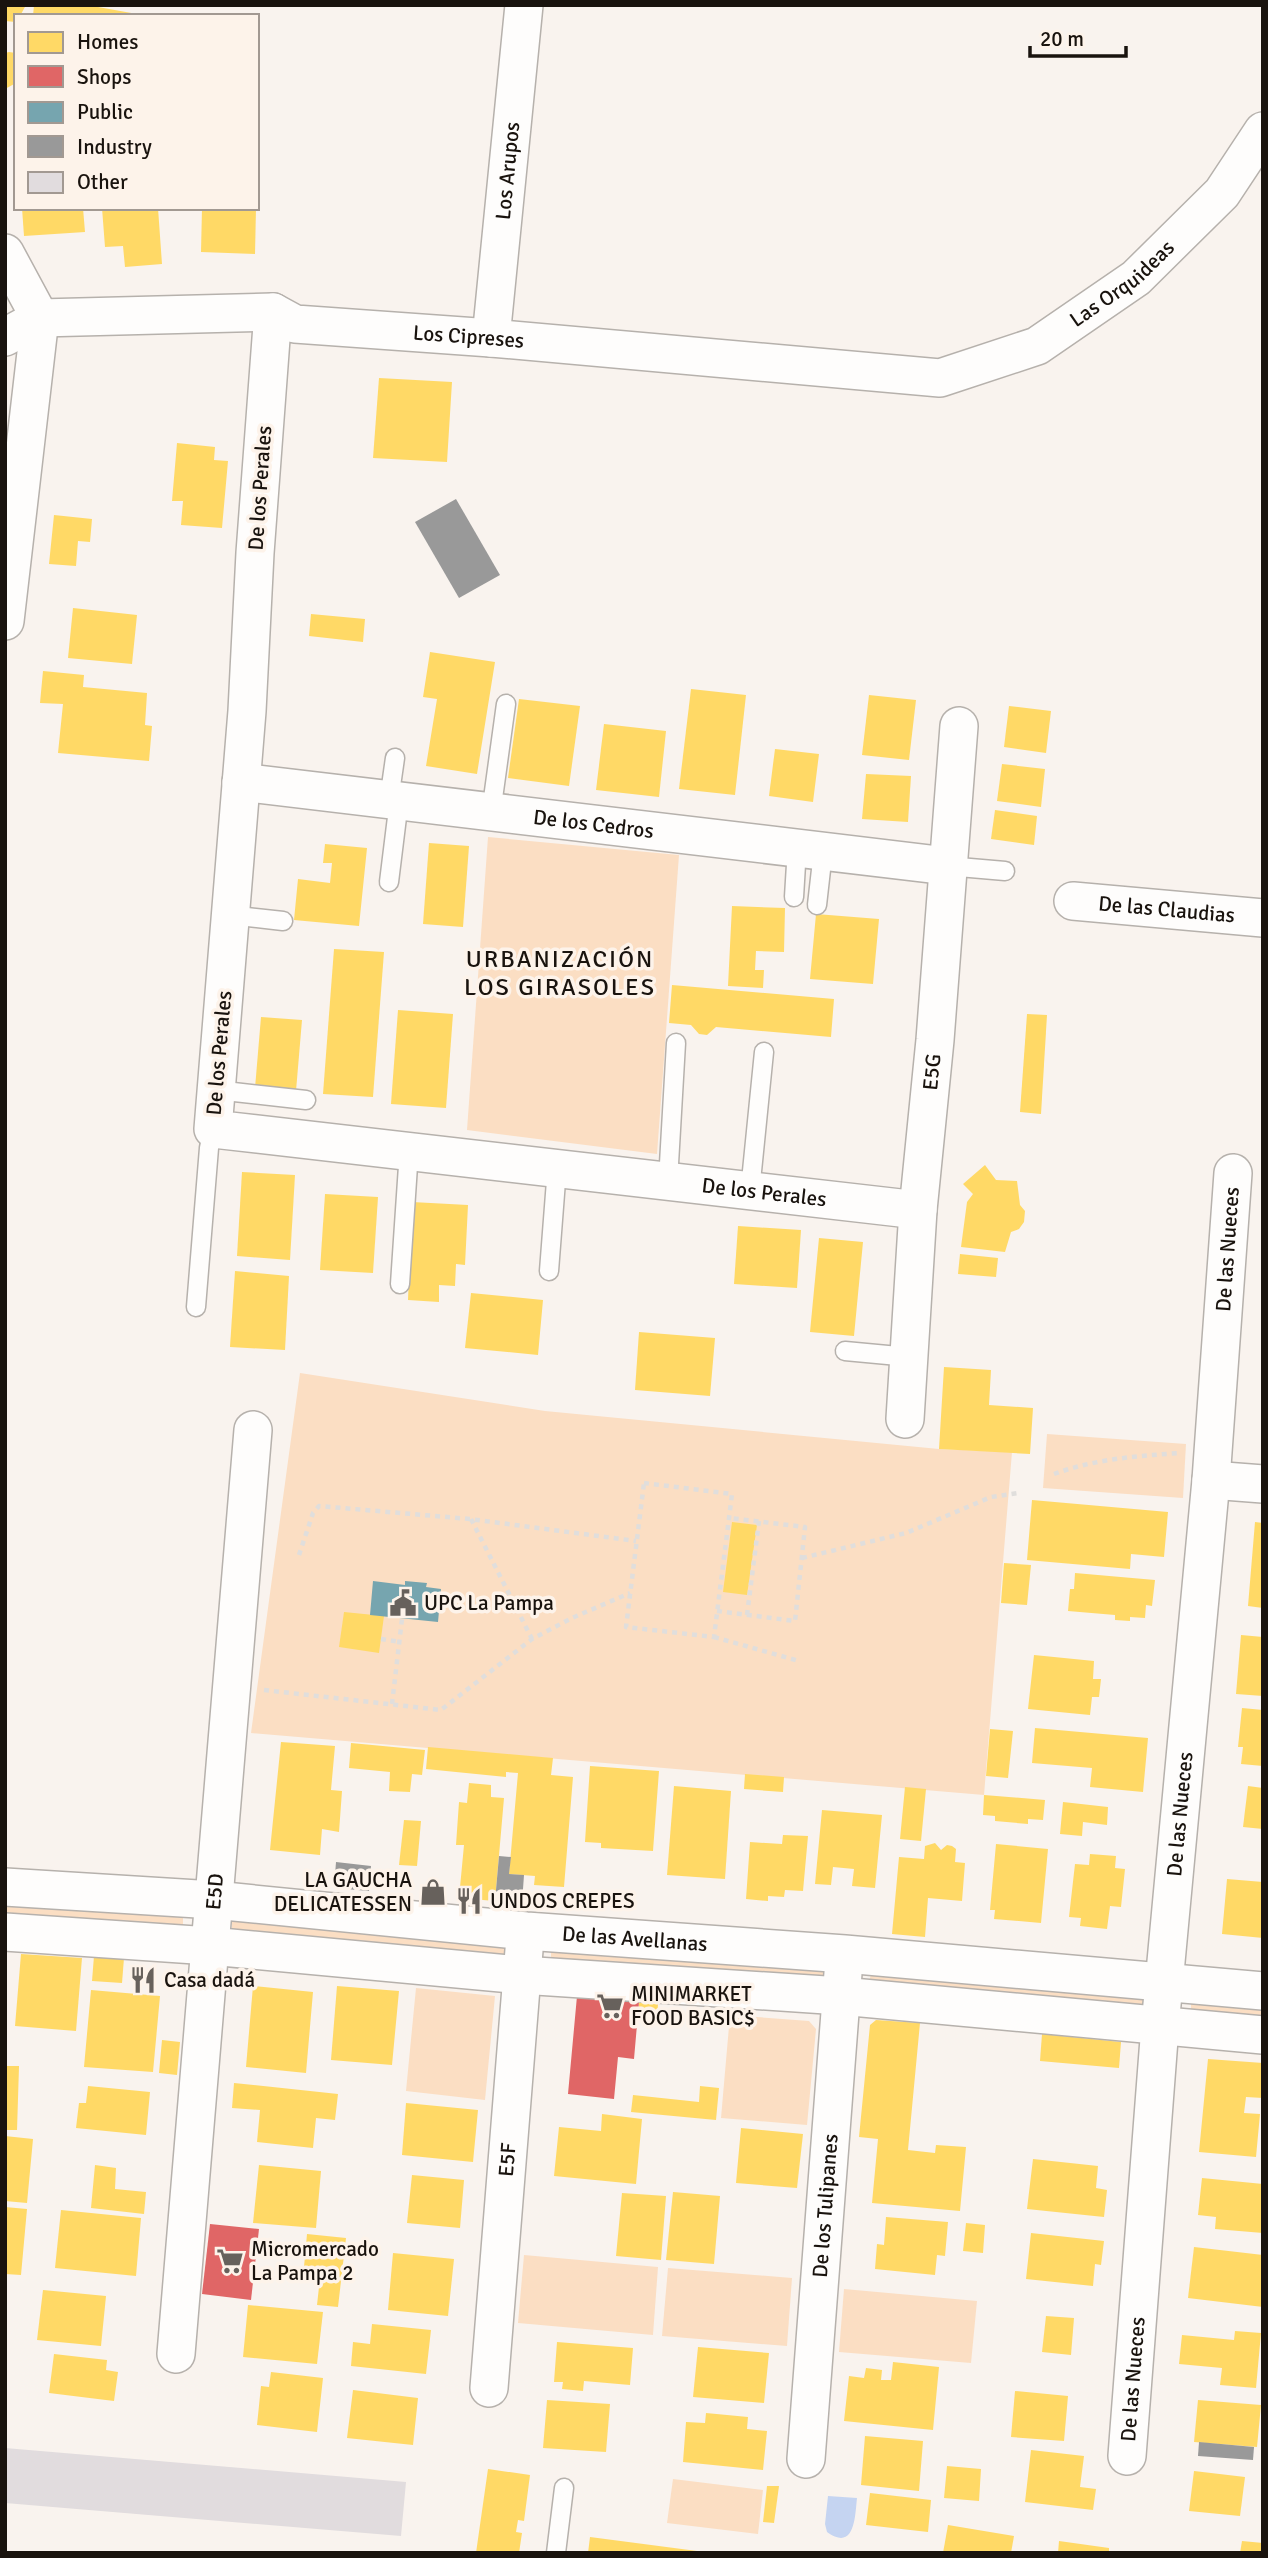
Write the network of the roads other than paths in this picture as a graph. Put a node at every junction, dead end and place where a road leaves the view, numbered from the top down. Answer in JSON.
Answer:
{"nodes":[{"id":1,"x":524,"y":5,"type":"edge"},
{"id":2,"x":1263,"y":131,"type":"edge"},
{"id":3,"x":5,"y":253,"type":"edge"},
{"id":4,"x":273,"y":312,"type":"junction"},
{"id":5,"x":40,"y":318,"type":"junction"},
{"id":6,"x":5,"y":337,"type":"edge"},
{"id":7,"x":491,"y":338,"type":"junction"},
{"id":8,"x":940,"y":378,"type":"joint"},
{"id":9,"x":5,"y":621,"type":"edge"},
{"id":10,"x":506,"y":704,"type":"dead end"},
{"id":11,"x":959,"y":726,"type":"dead end"},
{"id":12,"x":395,"y":758,"type":"dead end"},
{"id":13,"x":241,"y":782,"type":"junction"},
{"id":14,"x":394,"y":801,"type":"junction"},
{"id":15,"x":492,"y":813,"type":"junction"},
{"id":16,"x":810,"y":850,"type":"junction"},
{"id":17,"x":947,"y":866,"type":"junction"},
{"id":18,"x":1005,"y":871,"type":"dead end"},
{"id":19,"x":389,"y":881,"type":"dead end"},
{"id":20,"x":794,"y":897,"type":"dead end"},
{"id":21,"x":1073,"y":901,"type":"dead end"},
{"id":22,"x":817,"y":905,"type":"dead end"},
{"id":23,"x":230,"y":915,"type":"junction"},
{"id":24,"x":1263,"y":918,"type":"edge"},
{"id":25,"x":284,"y":921,"type":"dead end"},
{"id":26,"x":676,"y":1043,"type":"dead end"},
{"id":27,"x":764,"y":1052,"type":"dead end"},
{"id":28,"x":216,"y":1090,"type":"junction"},
{"id":29,"x":306,"y":1100,"type":"dead end"},
{"id":30,"x":213,"y":1129,"type":"junction"},
{"id":31,"x":409,"y":1151,"type":"junction"},
{"id":32,"x":557,"y":1168,"type":"junction"},
{"id":33,"x":1233,"y":1174,"type":"dead end"},
{"id":34,"x":668,"y":1181,"type":"junction"},
{"id":35,"x":750,"y":1191,"type":"junction"},
{"id":36,"x":918,"y":1210,"type":"junction"},
{"id":37,"x":549,"y":1271,"type":"dead end"},
{"id":38,"x":400,"y":1284,"type":"dead end"},
{"id":39,"x":196,"y":1307,"type":"dead end"},
{"id":40,"x":845,"y":1351,"type":"dead end"},
{"id":41,"x":909,"y":1357,"type":"junction"},
{"id":42,"x":905,"y":1419,"type":"dead end"},
{"id":43,"x":253,"y":1430,"type":"dead end"},
{"id":44,"x":1212,"y":1465,"type":"junction"},
{"id":45,"x":1263,"y":1484,"type":"edge"},
{"id":46,"x":5,"y":1887,"type":"edge"},
{"id":47,"x":214,"y":1900,"type":"junction"},
{"id":48,"x":526,"y":1931,"type":"junction"},
{"id":49,"x":5,"y":1933,"type":"edge"},
{"id":50,"x":210,"y":1946,"type":"junction"},
{"id":51,"x":845,"y":1954,"type":"junction"},
{"id":52,"x":521,"y":1975,"type":"junction"},
{"id":53,"x":1165,"y":1983,"type":"junction"},
{"id":54,"x":1263,"y":1991,"type":"edge"},
{"id":55,"x":841,"y":1996,"type":"junction"},
{"id":56,"x":1160,"y":2026,"type":"junction"},
{"id":57,"x":1263,"y":2035,"type":"edge"},
{"id":58,"x":176,"y":2354,"type":"dead end"},
{"id":59,"x":489,"y":2388,"type":"dead end"},
{"id":60,"x":1127,"y":2456,"type":"dead end"},
{"id":61,"x":806,"y":2459,"type":"dead end"},
{"id":62,"x":564,"y":2488,"type":"dead end"},
{"id":63,"x":556,"y":2553,"type":"edge"}],
"edges":[{"from":1,"to":7,"type":"street","name":"Los Arupos"},
{"from":2,"to":8,"type":"street","name":"Las Orquideas"},
{"from":3,"to":5,"type":"street"},
{"from":4,"to":5,"type":"street","name":"Los Cipreses"},
{"from":4,"to":7,"type":"street","name":"Los Cipreses"},
{"from":4,"to":13,"type":"street","name":"De los Perales"},
{"from":5,"to":6,"type":"street","name":"Los Cipreses"},
{"from":5,"to":9,"type":"street"},
{"from":7,"to":8,"type":"street","name":"Los Cipreses"},
{"from":10,"to":15,"type":"lane"},
{"from":11,"to":17,"type":"street","name":"E5G"},
{"from":12,"to":14,"type":"lane"},
{"from":13,"to":14,"type":"street","name":"De los Cedros"},
{"from":13,"to":23,"type":"street","name":"De los Perales"},
{"from":14,"to":15,"type":"street","name":"De los Cedros"},
{"from":14,"to":19,"type":"lane"},
{"from":15,"to":16,"type":"street","name":"De los Cedros"},
{"from":16,"to":17,"type":"street","name":"De los Cedros"},
{"from":16,"to":20,"type":"lane"},
{"from":16,"to":22,"type":"lane"},
{"from":17,"to":18,"type":"lane"},
{"from":17,"to":36,"type":"street","name":"E5G"},
{"from":21,"to":24,"type":"street","name":"De las Claudias"},
{"from":23,"to":25,"type":"lane"},
{"from":23,"to":28,"type":"street","name":"De los Perales"},
{"from":26,"to":34,"type":"lane"},
{"from":27,"to":35,"type":"lane"},
{"from":28,"to":29,"type":"lane"},
{"from":28,"to":30,"type":"street","name":"De los Perales"},
{"from":30,"to":31,"type":"street","name":"De los Perales"},
{"from":30,"to":39,"type":"lane"},
{"from":31,"to":32,"type":"street","name":"De los Perales"},
{"from":31,"to":38,"type":"lane"},
{"from":32,"to":34,"type":"street","name":"De los Perales"},
{"from":32,"to":37,"type":"lane"},
{"from":33,"to":44,"type":"street","name":"De las Nueces"},
{"from":34,"to":35,"type":"street","name":"De los Perales"},
{"from":35,"to":36,"type":"street","name":"De los Perales"},
{"from":36,"to":41,"type":"street","name":"E5G"},
{"from":40,"to":41,"type":"lane"},
{"from":41,"to":42,"type":"street","name":"E5G"},
{"from":43,"to":47,"type":"street","name":"E5D"},
{"from":44,"to":45,"type":"street"},
{"from":44,"to":53,"type":"street","name":"De las Nueces"},
{"from":46,"to":47,"type":"street","name":"De las Avellanas"},
{"from":47,"to":48,"type":"street","name":"De las Avellanas"},
{"from":47,"to":50,"type":"street","name":"E5D"},
{"from":48,"to":51,"type":"street","name":"De las Avellanas"},
{"from":48,"to":52,"type":"street","name":"E5F"},
{"from":49,"to":50,"type":"street","name":"De las Avellanas"},
{"from":50,"to":52,"type":"street","name":"De las Avellanas"},
{"from":50,"to":58,"type":"street","name":"E5D"},
{"from":51,"to":53,"type":"street","name":"De las Avellanas"},
{"from":51,"to":55,"type":"street","name":"De los Tulipanes"},
{"from":52,"to":55,"type":"street","name":"De las Avellanas"},
{"from":52,"to":59,"type":"street","name":"E5F"},
{"from":53,"to":54,"type":"street","name":"De las Avellanas"},
{"from":53,"to":56,"type":"street","name":"De las Nueces"},
{"from":55,"to":56,"type":"street","name":"De las Avellanas"},
{"from":55,"to":61,"type":"street","name":"De los Tulipanes"},
{"from":56,"to":57,"type":"street","name":"De las Avellanas"},
{"from":56,"to":60,"type":"street","name":"De las Nueces"},
{"from":62,"to":63,"type":"lane"}]}
